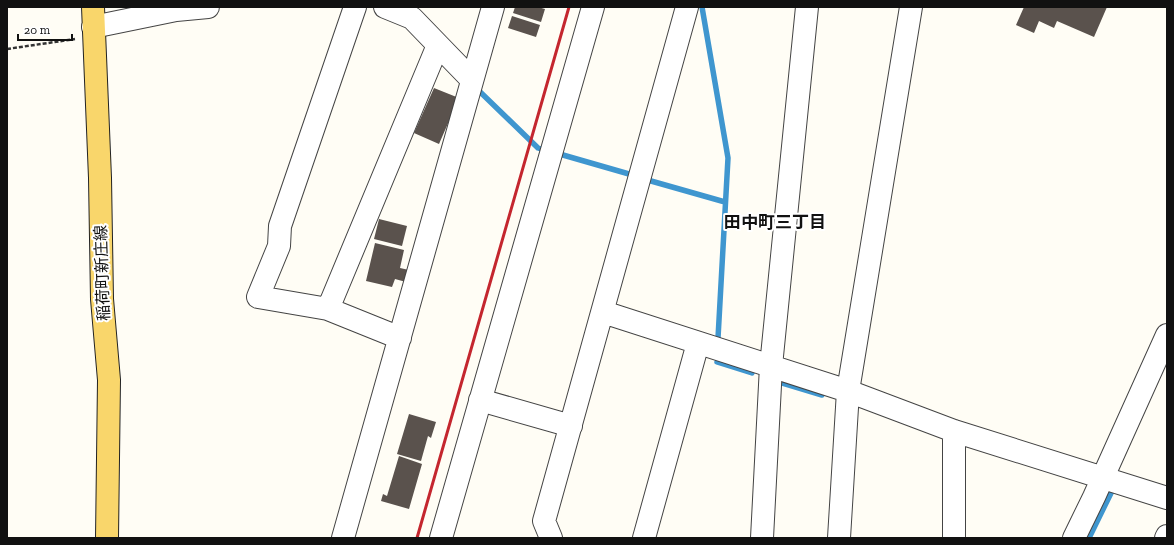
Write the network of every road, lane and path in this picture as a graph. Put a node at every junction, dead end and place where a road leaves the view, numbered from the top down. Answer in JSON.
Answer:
{"nodes":[{"id":1,"x":208,"y":7,"type":"edge"},
{"id":2,"x":355,"y":7,"type":"edge"},
{"id":3,"x":385,"y":7,"type":"edge"},
{"id":4,"x":493,"y":7,"type":"edge"},
{"id":5,"x":594,"y":7,"type":"edge"},
{"id":6,"x":687,"y":7,"type":"edge"},
{"id":7,"x":807,"y":7,"type":"edge"},
{"id":8,"x":911,"y":7,"type":"edge"},
{"id":9,"x":93,"y":23,"type":"edge"},
{"id":10,"x":438,"y":45,"type":"junction"},
{"id":11,"x":7,"y":49,"type":"edge"},
{"id":12,"x":472,"y":80,"type":"junction"},
{"id":13,"x":328,"y":308,"type":"junction"},
{"id":14,"x":603,"y":312,"type":"junction"},
{"id":15,"x":1167,"y":334,"type":"edge"},
{"id":16,"x":400,"y":338,"type":"junction"},
{"id":17,"x":698,"y":343,"type":"junction"},
{"id":18,"x":771,"y":366,"type":"junction"},
{"id":19,"x":848,"y":391,"type":"junction"},
{"id":20,"x":480,"y":400,"type":"junction"},
{"id":21,"x":571,"y":426,"type":"junction"},
{"id":22,"x":954,"y":431,"type":"junction"},
{"id":23,"x":1102,"y":478,"type":"junction"},
{"id":24,"x":1167,"y":498,"type":"edge"},
{"id":25,"x":107,"y":538,"type":"edge"},
{"id":26,"x":343,"y":538,"type":"edge"},
{"id":27,"x":441,"y":538,"type":"edge"},
{"id":28,"x":551,"y":538,"type":"edge"},
{"id":29,"x":644,"y":538,"type":"edge"},
{"id":30,"x":762,"y":538,"type":"edge"},
{"id":31,"x":839,"y":538,"type":"edge"},
{"id":32,"x":954,"y":538,"type":"edge"},
{"id":33,"x":1074,"y":538,"type":"edge"}],
"edges":[{"from":1,"to":9,"type":"street"},
{"from":2,"to":13,"type":"street"},
{"from":3,"to":10,"type":"street"},
{"from":4,"to":12,"type":"street"},
{"from":5,"to":20,"type":"street"},
{"from":6,"to":14,"type":"street"},
{"from":7,"to":18,"type":"street"},
{"from":8,"to":19,"type":"street"},
{"from":9,"to":11,"type":"path"},
{"from":9,"to":25,"type":"main road","name":"稲荷町新庄線"},
{"from":10,"to":12,"type":"street"},
{"from":10,"to":13,"type":"street"},
{"from":12,"to":16,"type":"street"},
{"from":13,"to":16,"type":"street"},
{"from":14,"to":17,"type":"street"},
{"from":14,"to":21,"type":"street"},
{"from":15,"to":23,"type":"street"},
{"from":16,"to":26,"type":"street"},
{"from":17,"to":18,"type":"street"},
{"from":17,"to":29,"type":"street"},
{"from":18,"to":19,"type":"street"},
{"from":18,"to":30,"type":"street"},
{"from":19,"to":22,"type":"street"},
{"from":19,"to":31,"type":"street"},
{"from":20,"to":21,"type":"street"},
{"from":20,"to":27,"type":"street"},
{"from":21,"to":28,"type":"street"},
{"from":22,"to":23,"type":"street"},
{"from":22,"to":32,"type":"street"},
{"from":23,"to":24,"type":"street"},
{"from":23,"to":33,"type":"street"}]}
